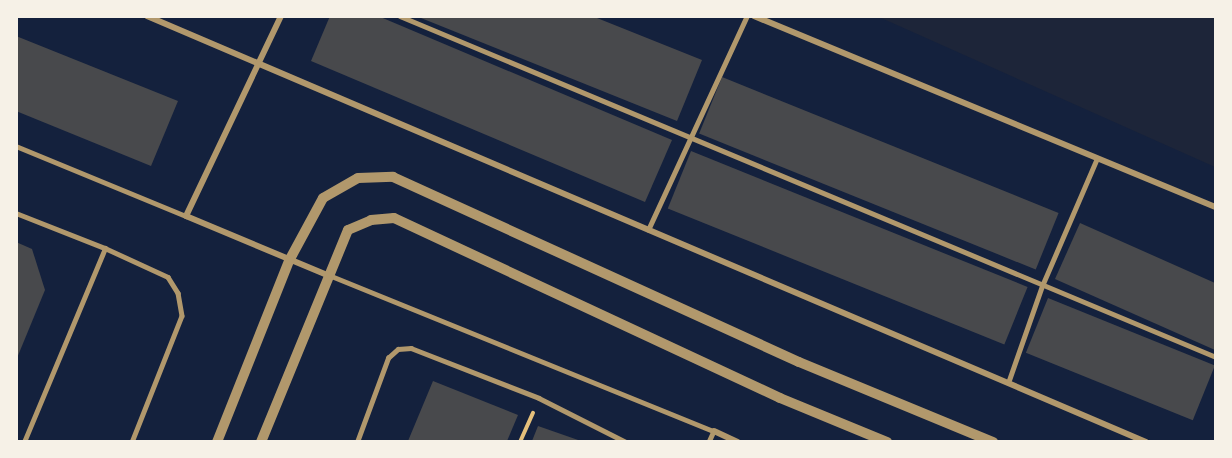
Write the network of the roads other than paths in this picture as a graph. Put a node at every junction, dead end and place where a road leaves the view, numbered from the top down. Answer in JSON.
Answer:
{"nodes":[{"id":1,"x":147,"y":16,"type":"edge"},
{"id":2,"x":281,"y":16,"type":"edge"},
{"id":3,"x":400,"y":16,"type":"edge"},
{"id":4,"x":747,"y":16,"type":"edge"},
{"id":5,"x":754,"y":16,"type":"edge"},
{"id":6,"x":258,"y":64,"type":"junction"},
{"id":7,"x":690,"y":139,"type":"junction"},
{"id":8,"x":16,"y":146,"type":"edge"},
{"id":9,"x":1097,"y":158,"type":"junction"},
{"id":10,"x":1215,"y":207,"type":"edge"},
{"id":11,"x":16,"y":213,"type":"edge"},
{"id":12,"x":186,"y":216,"type":"junction"},
{"id":13,"x":648,"y":230,"type":"junction"},
{"id":14,"x":105,"y":248,"type":"junction"},
{"id":15,"x":290,"y":259,"type":"junction"},
{"id":16,"x":327,"y":275,"type":"junction"},
{"id":17,"x":1042,"y":285,"type":"junction"},
{"id":18,"x":1215,"y":357,"type":"edge"},
{"id":19,"x":1008,"y":383,"type":"junction"},
{"id":20,"x":714,"y":431,"type":"junction"},
{"id":21,"x":24,"y":441,"type":"edge"},
{"id":22,"x":132,"y":441,"type":"edge"},
{"id":23,"x":217,"y":441,"type":"edge"},
{"id":24,"x":261,"y":441,"type":"edge"},
{"id":25,"x":357,"y":441,"type":"edge"},
{"id":26,"x":626,"y":441,"type":"edge"},
{"id":27,"x":710,"y":441,"type":"edge"},
{"id":28,"x":738,"y":441,"type":"edge"},
{"id":29,"x":887,"y":441,"type":"edge"},
{"id":30,"x":993,"y":441,"type":"edge"},
{"id":31,"x":1146,"y":441,"type":"edge"}],
"edges":[{"from":1,"to":6,"type":"street"},
{"from":2,"to":6,"type":"street"},
{"from":3,"to":7,"type":"lane"},
{"from":4,"to":7,"type":"lane"},
{"from":5,"to":9,"type":"street"},
{"from":6,"to":12,"type":"street"},
{"from":6,"to":13,"type":"street"},
{"from":7,"to":13,"type":"lane"},
{"from":7,"to":17,"type":"lane"},
{"from":8,"to":12,"type":"lane"},
{"from":9,"to":10,"type":"street"},
{"from":9,"to":17,"type":"lane"},
{"from":11,"to":14,"type":"lane"},
{"from":12,"to":15,"type":"street"},
{"from":13,"to":19,"type":"street"},
{"from":14,"to":21,"type":"lane"},
{"from":14,"to":22,"type":"lane"},
{"from":15,"to":16,"type":"street"},
{"from":15,"to":23,"type":"street"},
{"from":15,"to":30,"type":"street"},
{"from":16,"to":20,"type":"lane"},
{"from":16,"to":24,"type":"street"},
{"from":16,"to":29,"type":"street"},
{"from":17,"to":18,"type":"lane"},
{"from":17,"to":19,"type":"lane"},
{"from":19,"to":31,"type":"street"},
{"from":20,"to":27,"type":"lane"},
{"from":20,"to":28,"type":"street"},
{"from":25,"to":26,"type":"lane"}]}
